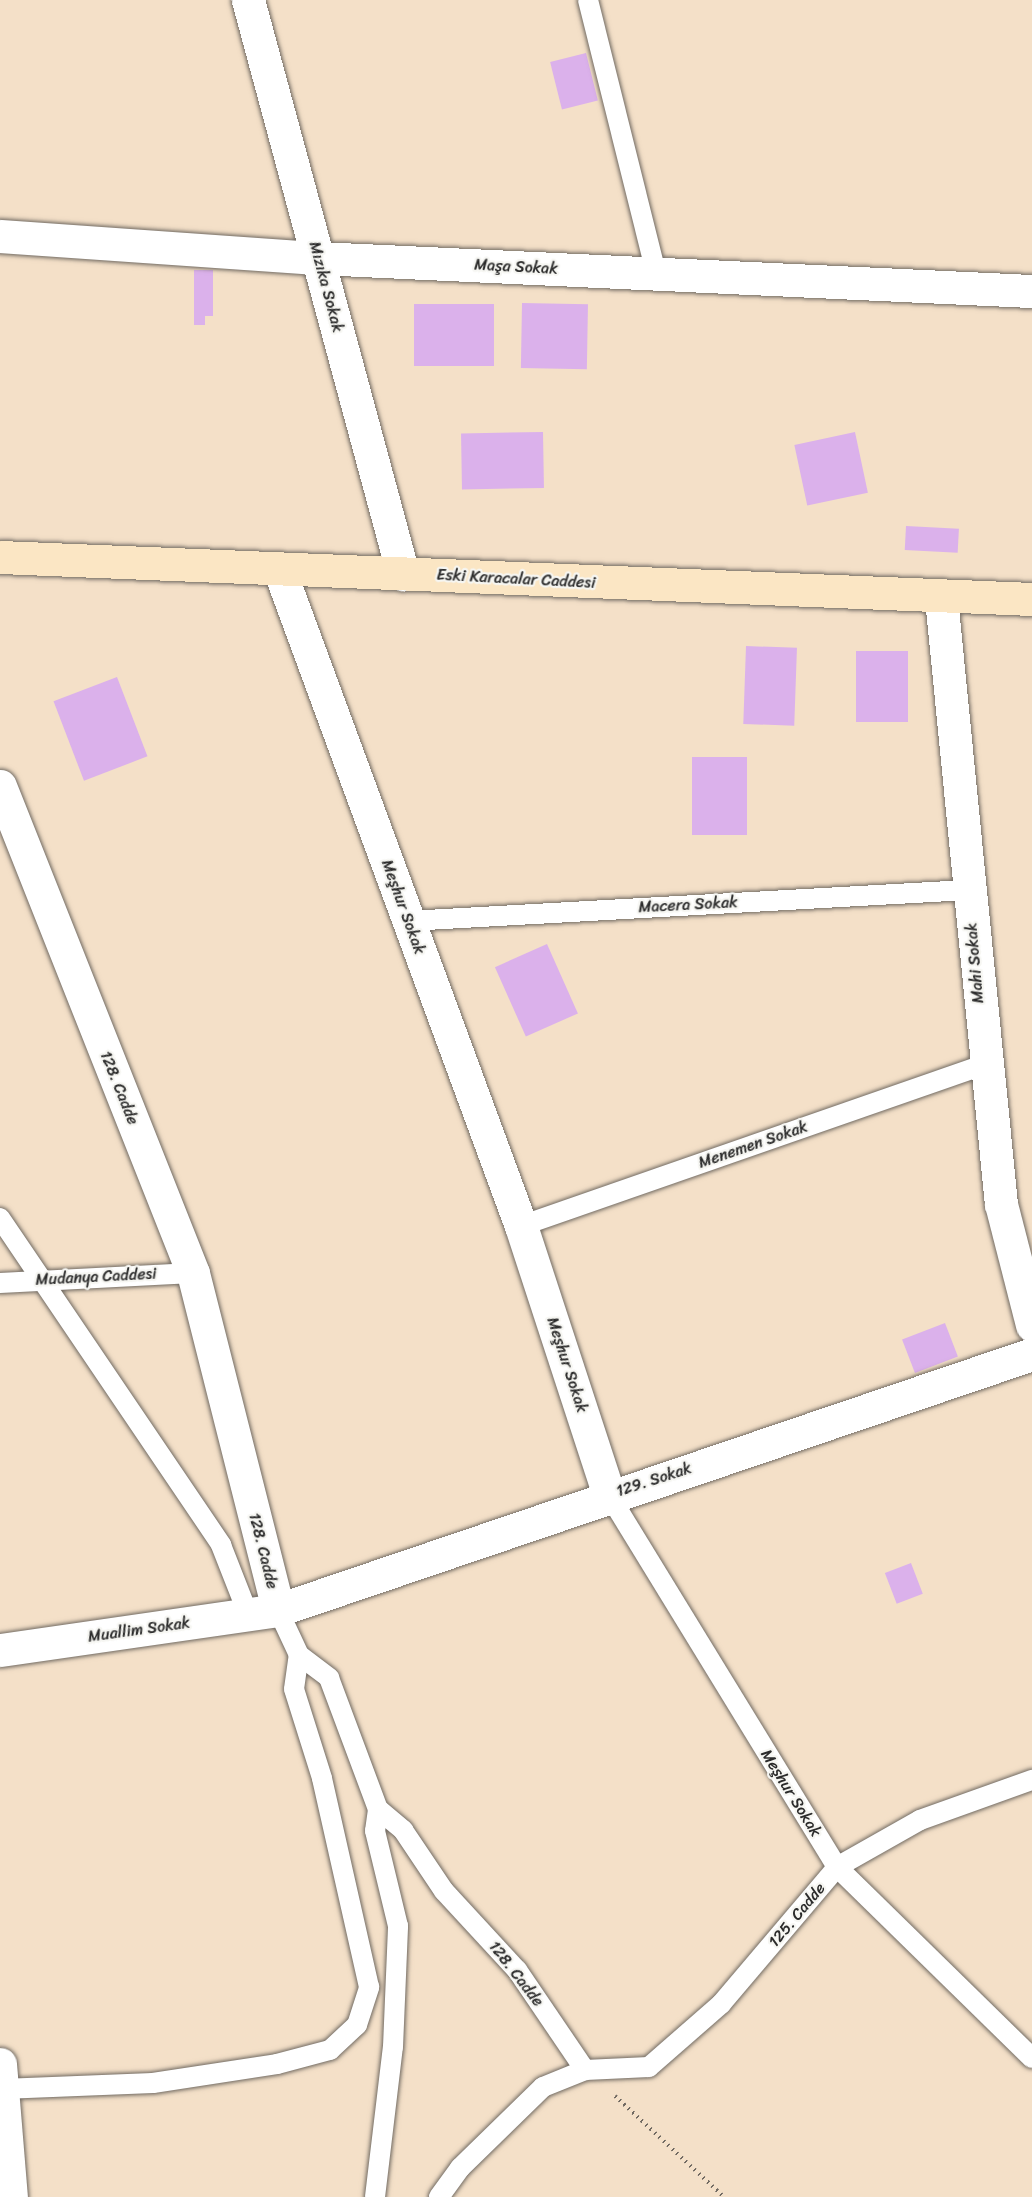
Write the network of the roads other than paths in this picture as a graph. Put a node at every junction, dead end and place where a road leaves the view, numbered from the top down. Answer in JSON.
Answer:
{"nodes":[{"id":1,"x":248,"y":0,"type":"edge"},
{"id":2,"x":588,"y":0,"type":"edge"},
{"id":3,"x":0,"y":236,"type":"edge"},
{"id":4,"x":318,"y":258,"type":"junction"},
{"id":5,"x":656,"y":273,"type":"junction"},
{"id":6,"x":1032,"y":291,"type":"edge"},
{"id":7,"x":0,"y":558,"type":"edge"},
{"id":8,"x":279,"y":569,"type":"junction"},
{"id":9,"x":403,"y":574,"type":"junction"},
{"id":10,"x":941,"y":598,"type":"junction"},
{"id":11,"x":1032,"y":599,"type":"edge"},
{"id":12,"x":0,"y":786,"type":"edge"},
{"id":13,"x":968,"y":890,"type":"junction"},
{"id":14,"x":408,"y":921,"type":"junction"},
{"id":15,"x":984,"y":1065,"type":"junction"},
{"id":16,"x":0,"y":1218,"type":"edge"},
{"id":17,"x":521,"y":1226,"type":"junction"},
{"id":18,"x":193,"y":1273,"type":"junction"},
{"id":19,"x":46,"y":1279,"type":"junction"},
{"id":20,"x":0,"y":1283,"type":"edge"},
{"id":21,"x":1032,"y":1325,"type":"edge"},
{"id":22,"x":1032,"y":1354,"type":"edge"},
{"id":23,"x":609,"y":1494,"type":"junction"},
{"id":24,"x":263,"y":1612,"type":"junction"},
{"id":25,"x":0,"y":1650,"type":"edge"},
{"id":26,"x":299,"y":1655,"type":"junction"},
{"id":27,"x":1032,"y":1780,"type":"edge"},
{"id":28,"x":378,"y":1809,"type":"junction"},
{"id":29,"x":837,"y":1867,"type":"junction"},
{"id":30,"x":1032,"y":2058,"type":"edge"},
{"id":31,"x":585,"y":2070,"type":"junction"},
{"id":32,"x":1,"y":2076,"type":"edge"},
{"id":33,"x":11,"y":2197,"type":"edge"},
{"id":34,"x":375,"y":2197,"type":"edge"},
{"id":35,"x":439,"y":2197,"type":"edge"}],
"edges":[{"from":1,"to":4,"type":"street","name":"Mızıka Sokak"},
{"from":2,"to":5,"type":"lane"},
{"from":3,"to":4,"type":"street","name":"Maşa Sokak"},
{"from":4,"to":5,"type":"street","name":"Maşa Sokak"},
{"from":4,"to":9,"type":"street","name":"Mızıka Sokak"},
{"from":5,"to":6,"type":"street","name":"Maşa Sokak"},
{"from":7,"to":8,"type":"street","name":"Eski Karacalar Caddesi"},
{"from":8,"to":9,"type":"street","name":"Eski Karacalar Caddesi"},
{"from":8,"to":14,"type":"street","name":"Meşhur Sokak"},
{"from":9,"to":10,"type":"street","name":"Eski Karacalar Caddesi"},
{"from":10,"to":11,"type":"street","name":"Eski Karacalar Caddesi"},
{"from":10,"to":13,"type":"street","name":"Mahi Sokak"},
{"from":12,"to":18,"type":"street","name":"128. Cadde"},
{"from":13,"to":14,"type":"lane","name":"Macera Sokak"},
{"from":13,"to":15,"type":"street","name":"Mahi Sokak"},
{"from":14,"to":17,"type":"street","name":"Meşhur Sokak"},
{"from":15,"to":17,"type":"lane","name":"Menemen Sokak"},
{"from":15,"to":21,"type":"street","name":"Mahi Sokak"},
{"from":16,"to":19,"type":"lane"},
{"from":17,"to":23,"type":"street","name":"Meşhur Sokak"},
{"from":18,"to":19,"type":"lane","name":"Mudanya Caddesi"},
{"from":18,"to":24,"type":"street","name":"128. Cadde"},
{"from":19,"to":20,"type":"lane","name":"Mudanya Caddesi"},
{"from":19,"to":24,"type":"lane"},
{"from":22,"to":23,"type":"street","name":"129. Sokak"},
{"from":23,"to":24,"type":"street","name":"129. Sokak"},
{"from":23,"to":29,"type":"lane","name":"Meşhur Sokak"},
{"from":24,"to":25,"type":"street","name":"Muallim Sokak"},
{"from":24,"to":26,"type":"lane","name":"128. Cadde"},
{"from":26,"to":28,"type":"lane","name":"128. Cadde"},
{"from":26,"to":32,"type":"lane"},
{"from":27,"to":29,"type":"lane","name":"125. Cadde"},
{"from":28,"to":31,"type":"lane","name":"128. Cadde"},
{"from":28,"to":34,"type":"lane"},
{"from":29,"to":30,"type":"lane","name":"Meşhur Sokak"},
{"from":29,"to":31,"type":"lane","name":"125. Cadde"},
{"from":31,"to":35,"type":"lane","name":"125. Cadde"},
{"from":32,"to":33,"type":"street"}]}
